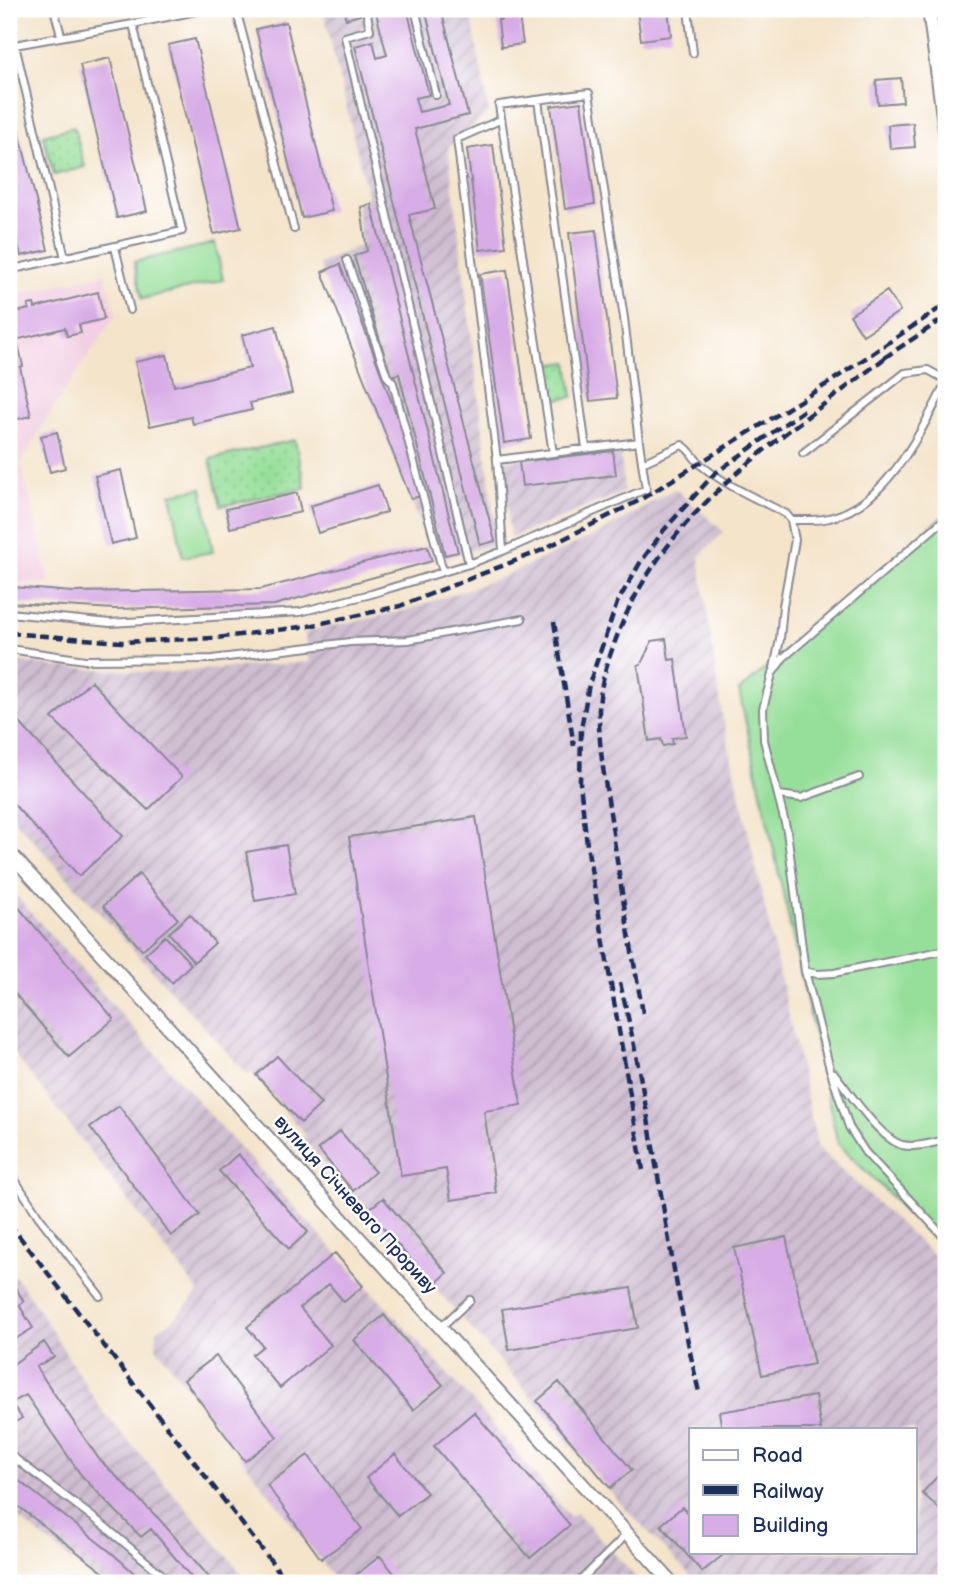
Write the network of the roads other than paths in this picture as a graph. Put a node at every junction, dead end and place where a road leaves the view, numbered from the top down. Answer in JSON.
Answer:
{"nodes":[{"id":1,"x":54,"y":9,"type":"edge"},
{"id":2,"x":206,"y":9,"type":"edge"},
{"id":3,"x":236,"y":9,"type":"edge"},
{"id":4,"x":366,"y":9,"type":"edge"},
{"id":5,"x":415,"y":9,"type":"edge"},
{"id":6,"x":688,"y":9,"type":"edge"},
{"id":7,"x":929,"y":9,"type":"edge"},
{"id":8,"x":133,"y":24,"type":"junction"},
{"id":9,"x":61,"y":35,"type":"junction"},
{"id":10,"x":12,"y":45,"type":"edge"},
{"id":11,"x":693,"y":53,"type":"dead end"},
{"id":12,"x":941,"y":70,"type":"edge"},
{"id":13,"x":436,"y":95,"type":"dead end"},
{"id":14,"x":538,"y":100,"type":"junction"},
{"id":15,"x":500,"y":120,"type":"junction"},
{"id":16,"x":946,"y":139,"type":"edge"},
{"id":17,"x":294,"y":229,"type":"dead end"},
{"id":18,"x":115,"y":247,"type":"junction"},
{"id":19,"x":65,"y":258,"type":"junction"},
{"id":20,"x":347,"y":260,"type":"dead end"},
{"id":21,"x":9,"y":270,"type":"edge"},
{"id":22,"x":130,"y":310,"type":"dead end"},
{"id":23,"x":946,"y":382,"type":"edge"},
{"id":24,"x":639,"y":442,"type":"junction"},
{"id":25,"x":586,"y":448,"type":"junction"},
{"id":26,"x":553,"y":453,"type":"junction"},
{"id":27,"x":803,"y":453,"type":"dead end"},
{"id":28,"x":497,"y":460,"type":"junction"},
{"id":29,"x":642,"y":463,"type":"junction"},
{"id":30,"x":946,"y":518,"type":"edge"},
{"id":31,"x":791,"y":520,"type":"junction"},
{"id":32,"x":503,"y":551,"type":"junction"},
{"id":33,"x":469,"y":564,"type":"junction"},
{"id":34,"x":443,"y":572,"type":"junction"},
{"id":35,"x":9,"y":613,"type":"edge"},
{"id":36,"x":522,"y":619,"type":"dead end"},
{"id":37,"x":9,"y":649,"type":"edge"},
{"id":38,"x":772,"y":674,"type":"junction"},
{"id":39,"x":859,"y":777,"type":"dead end"},
{"id":40,"x":779,"y":794,"type":"junction"},
{"id":41,"x":9,"y":852,"type":"edge"},
{"id":42,"x":946,"y":950,"type":"edge"},
{"id":43,"x":805,"y":971,"type":"junction"},
{"id":44,"x":830,"y":1069,"type":"junction"},
{"id":45,"x":946,"y":1140,"type":"edge"},
{"id":46,"x":9,"y":1171,"type":"edge"},
{"id":47,"x":946,"y":1239,"type":"edge"},
{"id":48,"x":100,"y":1296,"type":"dead end"},
{"id":49,"x":470,"y":1300,"type":"dead end"},
{"id":50,"x":440,"y":1327,"type":"junction"},
{"id":51,"x":9,"y":1454,"type":"edge"},
{"id":52,"x":627,"y":1534,"type":"junction"},
{"id":53,"x":172,"y":1583,"type":"edge"},
{"id":54,"x":578,"y":1583,"type":"edge"},
{"id":55,"x":672,"y":1583,"type":"edge"}],
"edges":[{"from":1,"to":9,"type":"lane"},
{"from":2,"to":8,"type":"lane"},
{"from":3,"to":17,"type":"lane"},
{"from":4,"to":33,"type":"lane"},
{"from":5,"to":13,"type":"lane"},
{"from":6,"to":11,"type":"lane"},
{"from":7,"to":12,"type":"street"},
{"from":8,"to":9,"type":"lane"},
{"from":8,"to":18,"type":"lane"},
{"from":9,"to":10,"type":"lane"},
{"from":10,"to":19,"type":"lane"},
{"from":12,"to":16,"type":"street"},
{"from":14,"to":15,"type":"lane"},
{"from":14,"to":24,"type":"lane"},
{"from":14,"to":25,"type":"lane"},
{"from":15,"to":26,"type":"lane"},
{"from":15,"to":28,"type":"lane"},
{"from":18,"to":19,"type":"lane"},
{"from":18,"to":22,"type":"lane"},
{"from":19,"to":21,"type":"lane"},
{"from":20,"to":34,"type":"lane"},
{"from":23,"to":27,"type":"lane"},
{"from":23,"to":31,"type":"lane"},
{"from":24,"to":25,"type":"lane"},
{"from":24,"to":29,"type":"lane"},
{"from":25,"to":26,"type":"lane"},
{"from":26,"to":28,"type":"lane"},
{"from":28,"to":32,"type":"lane"},
{"from":29,"to":31,"type":"lane"},
{"from":29,"to":32,"type":"lane"},
{"from":30,"to":38,"type":"lane"},
{"from":31,"to":38,"type":"lane"},
{"from":32,"to":33,"type":"lane"},
{"from":33,"to":34,"type":"lane"},
{"from":34,"to":35,"type":"lane"},
{"from":36,"to":37,"type":"lane"},
{"from":38,"to":40,"type":"lane"},
{"from":39,"to":40,"type":"lane"},
{"from":40,"to":43,"type":"lane"},
{"from":41,"to":50,"type":"street","name":"вулиця Січневого Прориву"},
{"from":42,"to":43,"type":"lane"},
{"from":43,"to":44,"type":"lane"},
{"from":44,"to":45,"type":"lane"},
{"from":44,"to":47,"type":"lane"},
{"from":46,"to":48,"type":"lane"},
{"from":49,"to":50,"type":"lane"},
{"from":50,"to":52,"type":"street","name":"вулиця Січневого Прориву"},
{"from":51,"to":53,"type":"lane"},
{"from":52,"to":54,"type":"lane"},
{"from":52,"to":55,"type":"street","name":"вулиця Січневого Прориву"}]}
